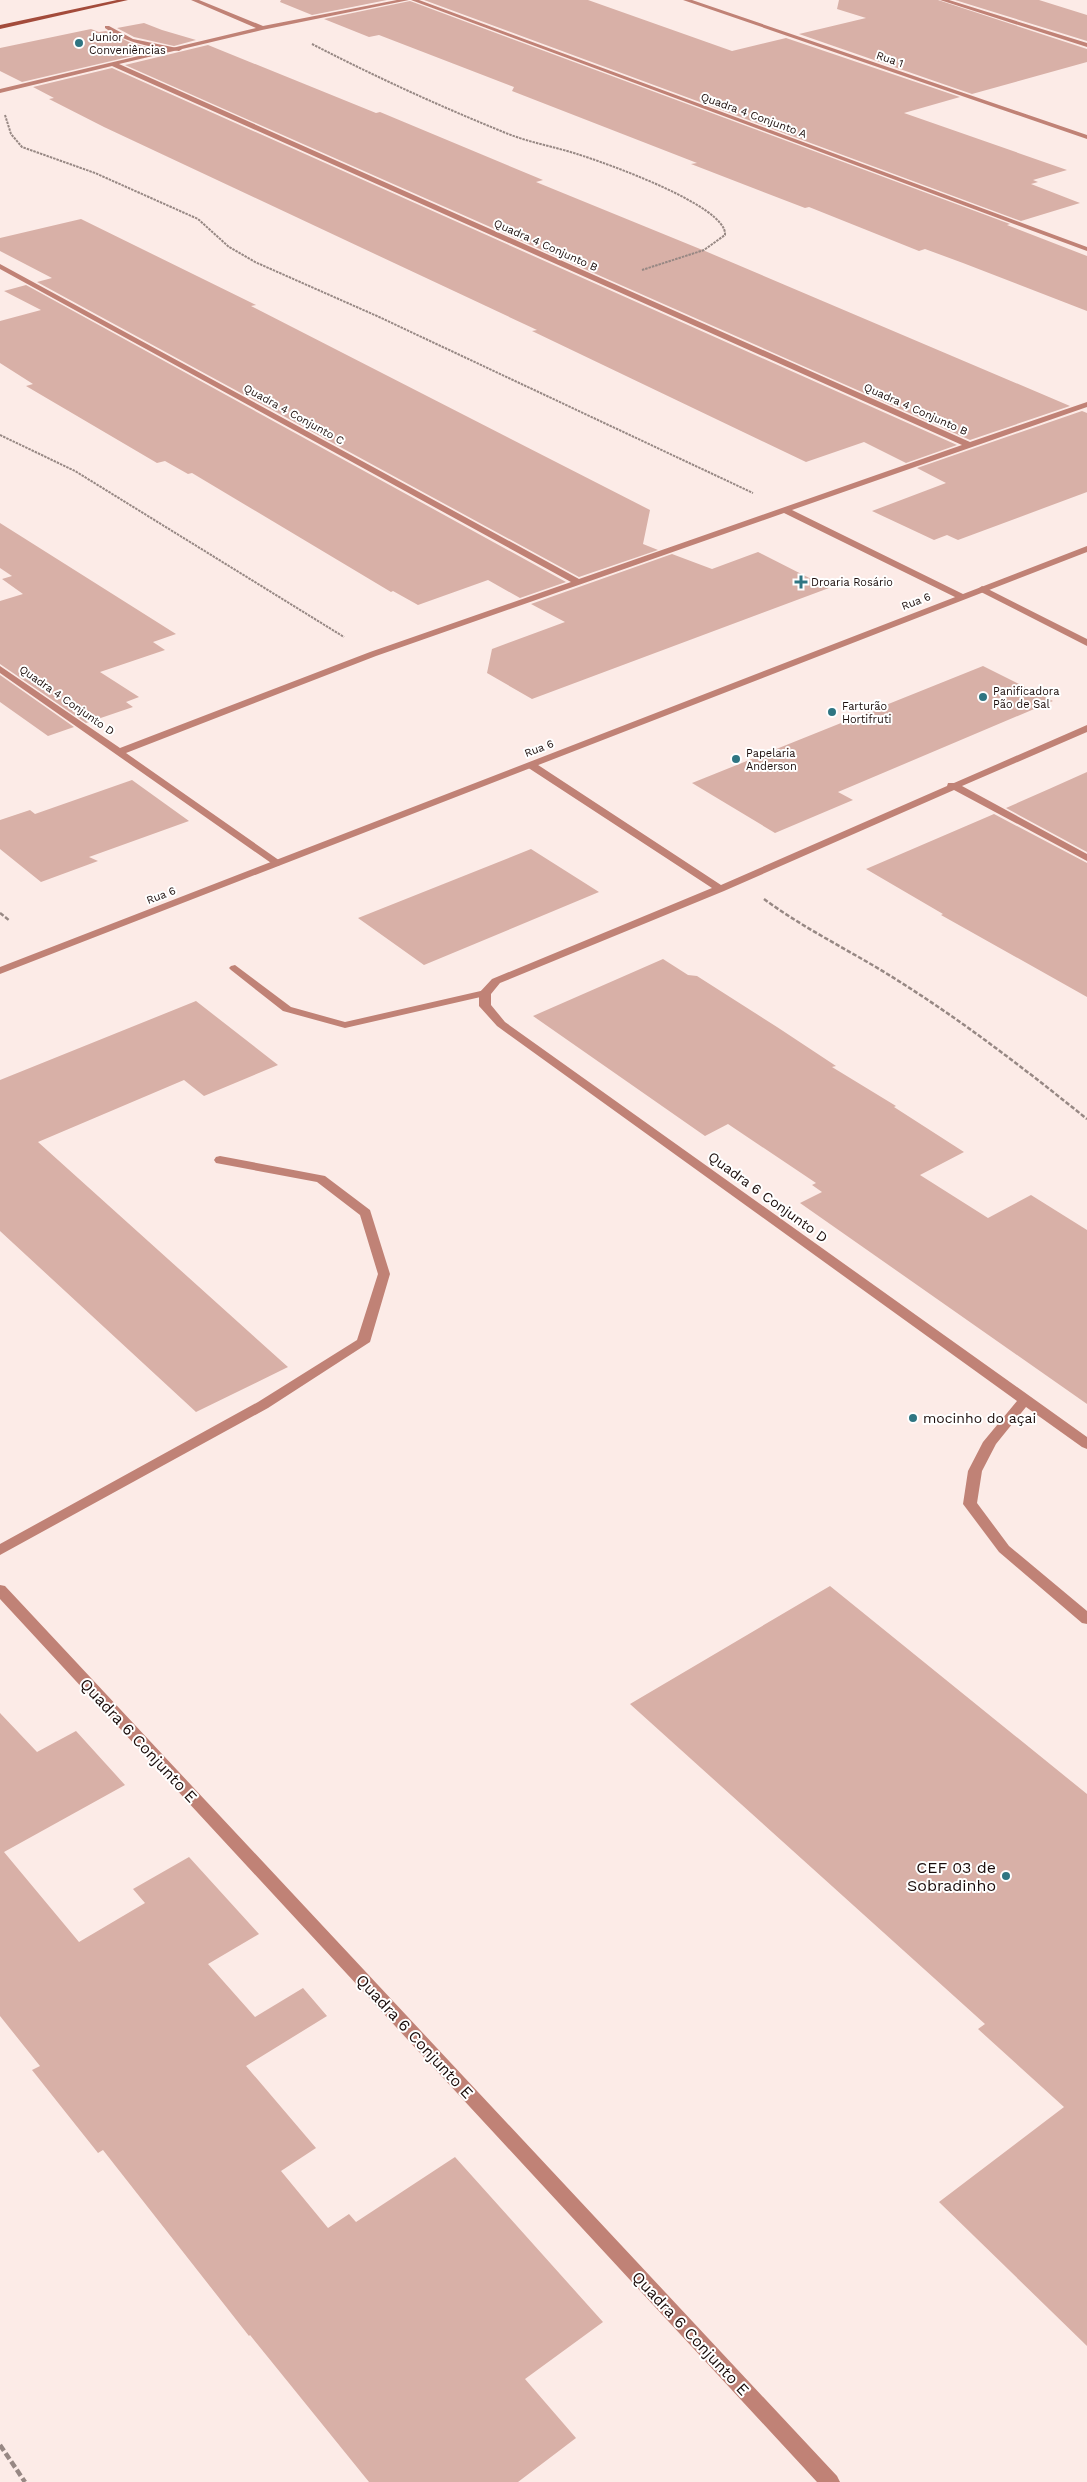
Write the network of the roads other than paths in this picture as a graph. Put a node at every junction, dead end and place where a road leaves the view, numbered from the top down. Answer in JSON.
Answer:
{"nodes":[{"id":1,"x":125,"y":0,"type":"edge"},
{"id":2,"x":194,"y":0,"type":"edge"},
{"id":3,"x":406,"y":0,"type":"edge"},
{"id":4,"x":414,"y":0,"type":"edge"},
{"id":5,"x":686,"y":0,"type":"edge"},
{"id":6,"x":943,"y":0,"type":"edge"},
{"id":7,"x":0,"y":26,"type":"edge"},
{"id":8,"x":107,"y":27,"type":"dead end"},
{"id":9,"x":262,"y":28,"type":"junction"},
{"id":10,"x":1087,"y":45,"type":"edge"},
{"id":11,"x":179,"y":49,"type":"junction"},
{"id":12,"x":115,"y":65,"type":"junction"},
{"id":13,"x":0,"y":91,"type":"edge"},
{"id":14,"x":1087,"y":137,"type":"edge"},
{"id":15,"x":1087,"y":248,"type":"edge"},
{"id":16,"x":0,"y":267,"type":"edge"},
{"id":17,"x":1087,"y":404,"type":"edge"},
{"id":18,"x":969,"y":445,"type":"junction"},
{"id":19,"x":787,"y":511,"type":"junction"},
{"id":20,"x":1087,"y":549,"type":"edge"},
{"id":21,"x":578,"y":582,"type":"junction"},
{"id":22,"x":982,"y":589,"type":"junction"},
{"id":23,"x":962,"y":597,"type":"junction"},
{"id":24,"x":1087,"y":643,"type":"edge"},
{"id":25,"x":0,"y":669,"type":"edge"},
{"id":26,"x":1087,"y":728,"type":"edge"},
{"id":27,"x":119,"y":752,"type":"junction"},
{"id":28,"x":531,"y":765,"type":"junction"},
{"id":29,"x":952,"y":785,"type":"junction"},
{"id":30,"x":1087,"y":858,"type":"edge"},
{"id":31,"x":278,"y":863,"type":"junction"},
{"id":32,"x":720,"y":888,"type":"junction"},
{"id":33,"x":236,"y":968,"type":"dead end"},
{"id":34,"x":0,"y":971,"type":"edge"},
{"id":35,"x":485,"y":993,"type":"junction"},
{"id":36,"x":220,"y":1160,"type":"dead end"},
{"id":37,"x":1025,"y":1400,"type":"junction"},
{"id":38,"x":1087,"y":1444,"type":"edge"},
{"id":39,"x":0,"y":1550,"type":"edge"},
{"id":40,"x":0,"y":1590,"type":"edge"},
{"id":41,"x":1087,"y":1619,"type":"edge"},
{"id":42,"x":830,"y":2482,"type":"edge"}],
"edges":[{"from":1,"to":7,"type":"main road"},
{"from":2,"to":9,"type":"street"},
{"from":3,"to":9,"type":"street"},
{"from":4,"to":15,"type":"street","name":"Quadra 4 Conjunto A"},
{"from":5,"to":14,"type":"street","name":"Rua 1"},
{"from":6,"to":10,"type":"street"},
{"from":8,"to":11,"type":"street"},
{"from":9,"to":11,"type":"street"},
{"from":11,"to":12,"type":"street"},
{"from":12,"to":13,"type":"street"},
{"from":12,"to":18,"type":"street","name":"Quadra 4 Conjunto B"},
{"from":16,"to":21,"type":"street","name":"Quadra 4 Conjunto C"},
{"from":17,"to":18,"type":"street"},
{"from":18,"to":19,"type":"street"},
{"from":19,"to":21,"type":"street"},
{"from":19,"to":23,"type":"street"},
{"from":20,"to":22,"type":"street","name":"Rua 6"},
{"from":21,"to":27,"type":"street"},
{"from":22,"to":23,"type":"street","name":"Rua 6"},
{"from":22,"to":24,"type":"street"},
{"from":23,"to":28,"type":"street","name":"Rua 6"},
{"from":25,"to":27,"type":"street","name":"Quadra 4 Conjunto D"},
{"from":26,"to":29,"type":"street"},
{"from":27,"to":31,"type":"street","name":"Quadra 4 Conjunto D"},
{"from":28,"to":31,"type":"street","name":"Rua 6"},
{"from":28,"to":32,"type":"street"},
{"from":29,"to":30,"type":"street"},
{"from":29,"to":32,"type":"street"},
{"from":31,"to":34,"type":"street","name":"Rua 6"},
{"from":32,"to":35,"type":"street"},
{"from":33,"to":35,"type":"street"},
{"from":35,"to":37,"type":"street","name":"Quadra 6 Conjunto D"},
{"from":36,"to":39,"type":"street"},
{"from":37,"to":38,"type":"street","name":"Quadra 6 Conjunto D"},
{"from":37,"to":41,"type":"street"},
{"from":40,"to":42,"type":"street","name":"Quadra 6 Conjunto E"}]}
